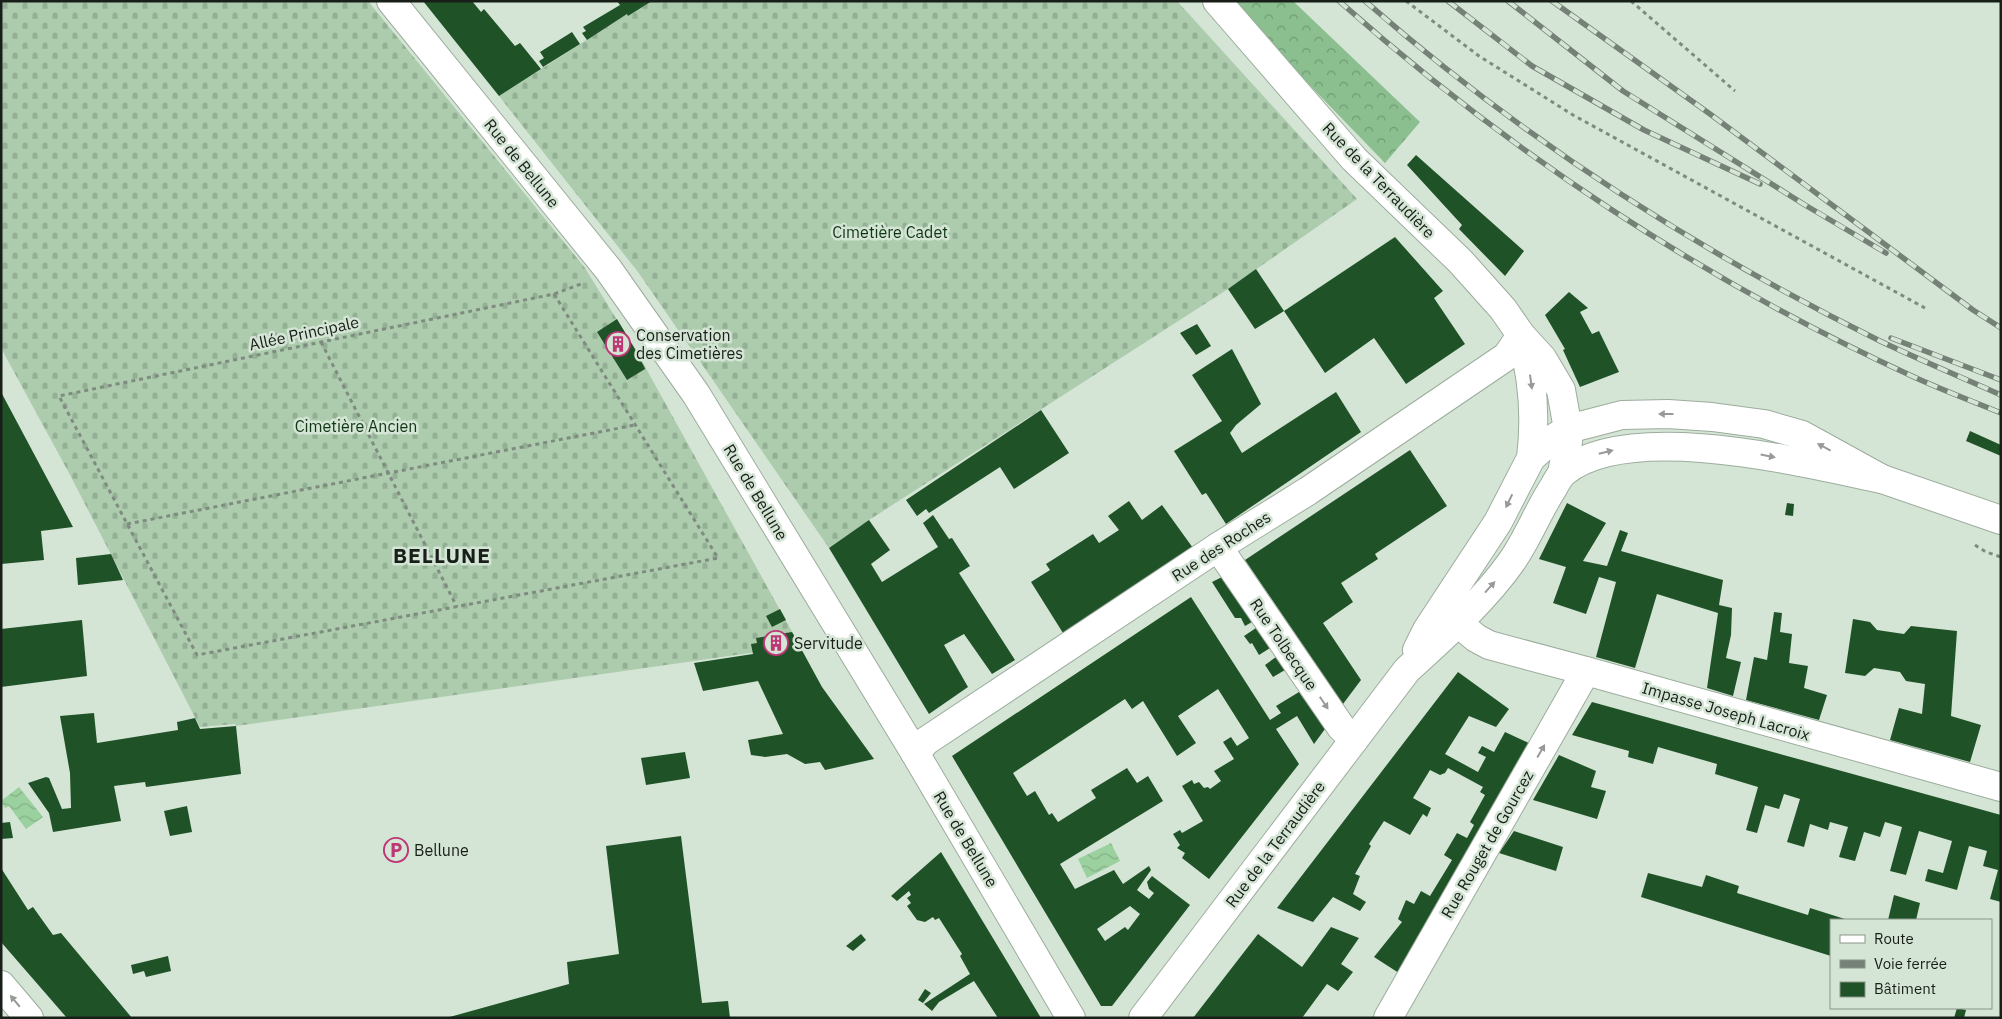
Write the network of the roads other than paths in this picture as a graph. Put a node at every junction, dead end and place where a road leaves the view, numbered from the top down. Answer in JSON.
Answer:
{"nodes":[{"id":1,"x":391,"y":1,"type":"edge"},
{"id":2,"x":1217,"y":1,"type":"edge"},
{"id":3,"x":1521,"y":335,"type":"junction"},
{"id":4,"x":1568,"y":429,"type":"junction"},
{"id":5,"x":1531,"y":458,"type":"junction"},
{"id":6,"x":1562,"y":473,"type":"junction"},
{"id":7,"x":1882,"y":479,"type":"junction"},
{"id":8,"x":2001,"y":520,"type":"edge"},
{"id":9,"x":1218,"y":547,"type":"junction"},
{"id":10,"x":1458,"y":623,"type":"junction"},
{"id":11,"x":1407,"y":670,"type":"junction"},
{"id":12,"x":1586,"y":671,"type":"junction"},
{"id":13,"x":1354,"y":740,"type":"junction"},
{"id":14,"x":915,"y":753,"type":"junction"},
{"id":15,"x":2001,"y":787,"type":"edge"},
{"id":16,"x":1,"y":985,"type":"edge"},
{"id":17,"x":29,"y":1018,"type":"edge"},
{"id":18,"x":1071,"y":1018,"type":"edge"},
{"id":19,"x":1143,"y":1018,"type":"edge"},
{"id":20,"x":1388,"y":1018,"type":"edge"}],
"edges":[{"from":1,"to":14,"type":"street","name":"Rue de Bellune"},
{"from":2,"to":3,"type":"street","name":"Rue de la Terraudière"},
{"from":3,"to":4,"type":"street","name":"Rue de la Terraudière"},
{"from":3,"to":5,"type":"street","name":"Rue de la Terraudière","one_way":true},
{"from":3,"to":9,"type":"street","name":"Rue des Roches"},
{"from":4,"to":5,"type":"street"},
{"from":4,"to":6,"type":"street","name":"Rue de la Terraudière"},
{"from":7,"to":4,"type":"street","one_way":true},
{"from":5,"to":11,"type":"street","name":"Rue de la Terraudière","one_way":true},
{"from":6,"to":7,"type":"street","one_way":true},
{"from":10,"to":6,"type":"street","name":"Rue de la Terraudière","one_way":true},
{"from":7,"to":8,"type":"street"},
{"from":9,"to":13,"type":"street","name":"Rue Tolbecque","one_way":true},
{"from":9,"to":14,"type":"street","name":"Rue des Roches"},
{"from":10,"to":11,"type":"street","name":"Rue de la Terraudière"},
{"from":10,"to":12,"type":"street","name":"Impasse Joseph Lacroix"},
{"from":11,"to":13,"type":"street","name":"Rue de la Terraudière"},
{"from":12,"to":15,"type":"street","name":"Impasse Joseph Lacroix"},
{"from":20,"to":12,"type":"street","name":"Rue Rouget de Gourcez","one_way":true},
{"from":13,"to":19,"type":"street","name":"Rue de la Terraudière"},
{"from":14,"to":18,"type":"street","name":"Rue de Bellune"},
{"from":17,"to":16,"type":"street","one_way":true}]}
